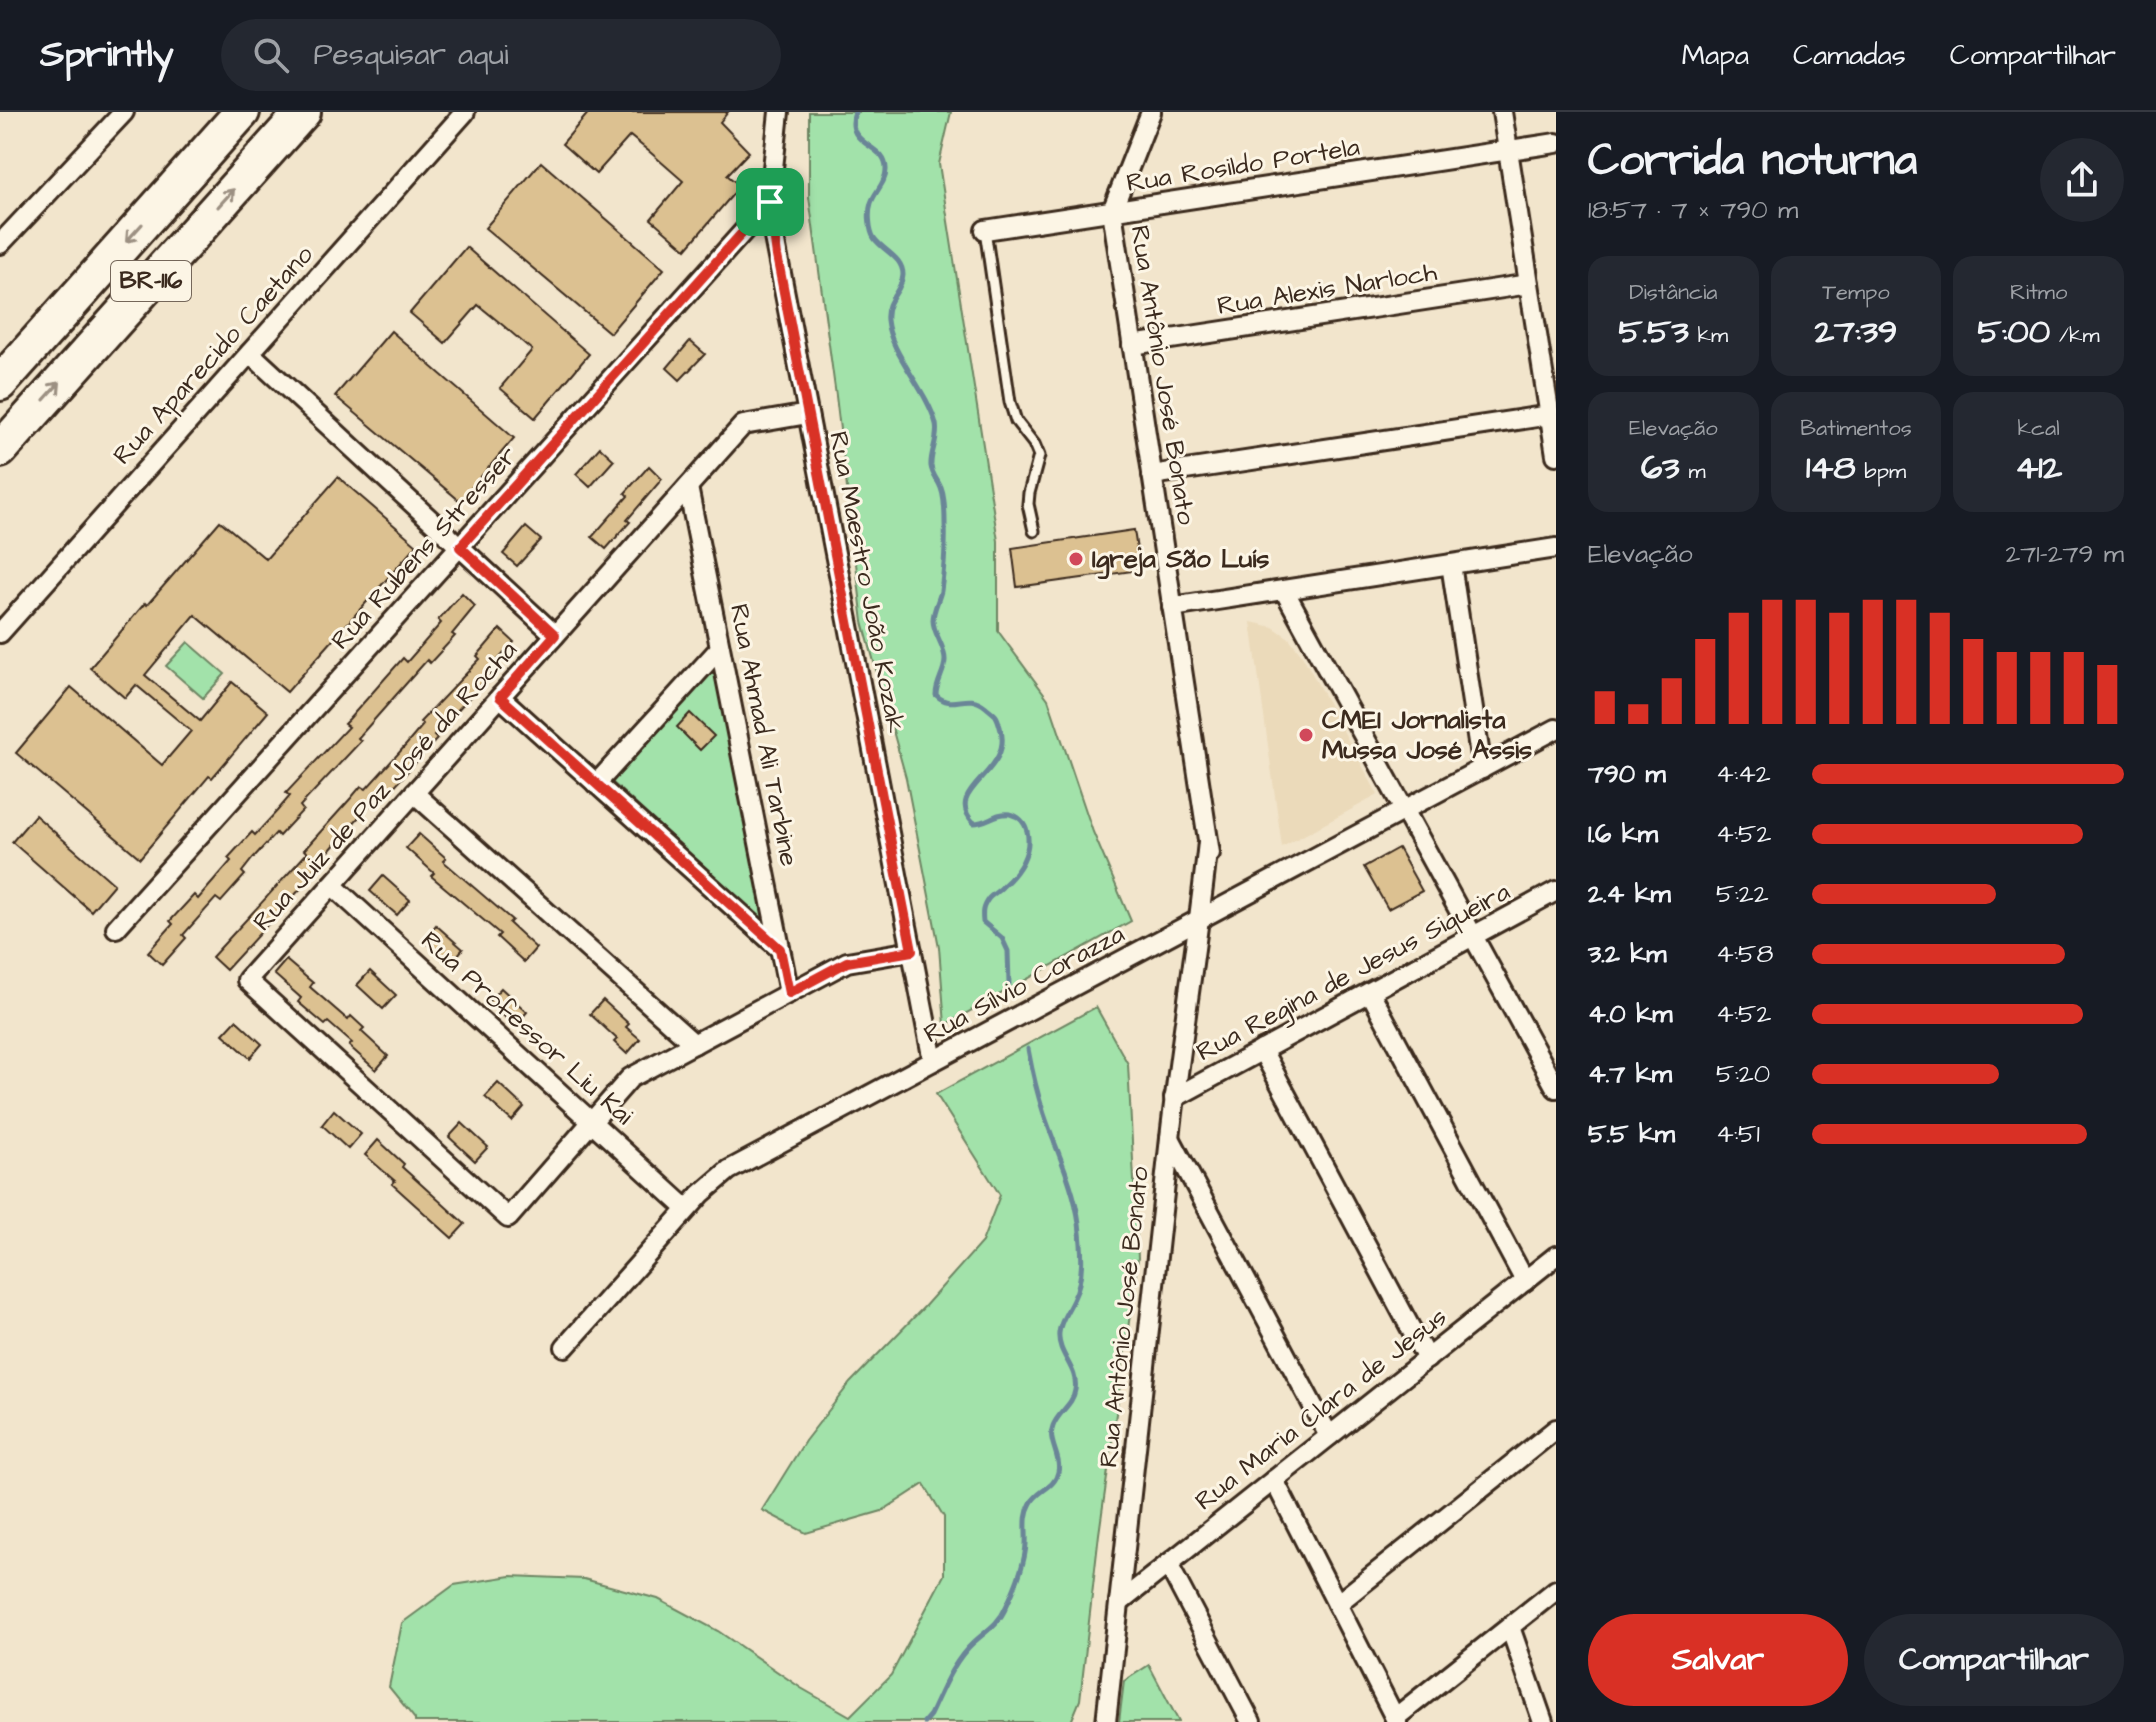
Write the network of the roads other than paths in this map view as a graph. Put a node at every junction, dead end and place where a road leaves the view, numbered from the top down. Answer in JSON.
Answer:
{"nodes":[{"id":1,"x":124,"y":112,"type":"edge"},
{"id":2,"x":242,"y":112,"type":"edge"},
{"id":3,"x":303,"y":112,"type":"edge"},
{"id":4,"x":465,"y":112,"type":"edge"},
{"id":5,"x":779,"y":112,"type":"edge"},
{"id":6,"x":1151,"y":112,"type":"edge"},
{"id":7,"x":1502,"y":112,"type":"edge"},
{"id":8,"x":1556,"y":143,"type":"edge"},
{"id":9,"x":1508,"y":150,"type":"junction"},
{"id":10,"x":770,"y":202,"type":"junction"},
{"id":11,"x":1112,"y":211,"type":"junction"},
{"id":12,"x":985,"y":230,"type":"joint"},
{"id":13,"x":0,"y":244,"type":"edge"},
{"id":14,"x":1529,"y":284,"type":"junction"},
{"id":15,"x":1132,"y":345,"type":"junction"},
{"id":16,"x":250,"y":353,"type":"junction"},
{"id":17,"x":0,"y":383,"type":"edge"},
{"id":18,"x":808,"y":414,"type":"junction"},
{"id":19,"x":1550,"y":415,"type":"junction"},
{"id":20,"x":0,"y":450,"type":"edge"},
{"id":21,"x":1556,"y":455,"type":"edge"},
{"id":22,"x":1152,"y":475,"type":"junction"},
{"id":23,"x":688,"y":487,"type":"junction"},
{"id":24,"x":1034,"y":531,"type":"dead end"},
{"id":25,"x":460,"y":547,"type":"junction"},
{"id":26,"x":1556,"y":548,"type":"edge"},
{"id":27,"x":1451,"y":564,"type":"junction"},
{"id":28,"x":1284,"y":590,"type":"junction"},
{"id":29,"x":1172,"y":607,"type":"junction"},
{"id":30,"x":0,"y":633,"type":"edge"},
{"id":31,"x":555,"y":635,"type":"junction"},
{"id":32,"x":720,"y":648,"type":"junction"},
{"id":33,"x":500,"y":697,"type":"junction"},
{"id":34,"x":1556,"y":729,"type":"edge"},
{"id":35,"x":1482,"y":769,"type":"junction"},
{"id":36,"x":596,"y":784,"type":"junction"},
{"id":37,"x":414,"y":793,"type":"junction"},
{"id":38,"x":1404,"y":810,"type":"junction"},
{"id":39,"x":332,"y":885,"type":"junction"},
{"id":40,"x":1556,"y":891,"type":"edge"},
{"id":41,"x":1200,"y":919,"type":"junction"},
{"id":42,"x":116,"y":928,"type":"dead end"},
{"id":43,"x":1473,"y":936,"type":"junction"},
{"id":44,"x":780,"y":949,"type":"junction"},
{"id":45,"x":912,"y":951,"type":"junction"},
{"id":46,"x":1370,"y":992,"type":"junction"},
{"id":47,"x":789,"y":993,"type":"junction"},
{"id":48,"x":694,"y":1044,"type":"junction"},
{"id":49,"x":1262,"y":1050,"type":"junction"},
{"id":50,"x":933,"y":1061,"type":"junction"},
{"id":51,"x":1556,"y":1088,"type":"edge"},
{"id":52,"x":1174,"y":1098,"type":"junction"},
{"id":53,"x":591,"y":1122,"type":"junction"},
{"id":54,"x":1170,"y":1138,"type":"junction"},
{"id":55,"x":687,"y":1209,"type":"junction"},
{"id":56,"x":1556,"y":1256,"type":"edge"},
{"id":57,"x":1525,"y":1281,"type":"junction"},
{"id":58,"x":565,"y":1347,"type":"dead end"},
{"id":59,"x":1427,"y":1359,"type":"junction"},
{"id":60,"x":1556,"y":1429,"type":"edge"},
{"id":61,"x":1329,"y":1436,"type":"junction"},
{"id":62,"x":1274,"y":1480,"type":"junction"},
{"id":63,"x":1168,"y":1564,"type":"junction"},
{"id":64,"x":1556,"y":1590,"type":"edge"},
{"id":65,"x":1119,"y":1603,"type":"junction"},
{"id":66,"x":1337,"y":1604,"type":"junction"},
{"id":67,"x":1510,"y":1627,"type":"junction"},
{"id":68,"x":1547,"y":1717,"type":"edge"},
{"id":69,"x":1396,"y":1720,"type":"edge"},
{"id":70,"x":1106,"y":1722,"type":"edge"},
{"id":71,"x":1251,"y":1722,"type":"edge"}],
"edges":[{"from":1,"to":13,"type":"street"},
{"from":2,"to":17,"type":"highway","number":"BR-116","one_way":true},
{"from":20,"to":3,"type":"highway","number":"BR-116","one_way":true},
{"from":4,"to":16,"type":"street","name":"Rua Aparecido Caetano"},
{"from":5,"to":10,"type":"street","name":"Rua Maestro João Kozak"},
{"from":6,"to":11,"type":"street","name":"Rua Antônio José Bonato"},
{"from":7,"to":9,"type":"street"},
{"from":8,"to":9,"type":"street","name":"Rua Rosildo Portela"},
{"from":9,"to":11,"type":"street","name":"Rua Rosildo Portela"},
{"from":9,"to":14,"type":"street"},
{"from":10,"to":18,"type":"street","name":"Rua Maestro João Kozak"},
{"from":10,"to":25,"type":"street","name":"Rua Rubens Stresser"},
{"from":11,"to":12,"type":"street","name":"Rua Rosildo Portela"},
{"from":11,"to":15,"type":"street","name":"Rua Antônio José Bonato"},
{"from":12,"to":24,"type":"lane"},
{"from":14,"to":15,"type":"street","name":"Rua Alexis Narloch"},
{"from":14,"to":19,"type":"street"},
{"from":15,"to":22,"type":"street","name":"Rua Antônio José Bonato"},
{"from":16,"to":25,"type":"street"},
{"from":16,"to":30,"type":"street","name":"Rua Aparecido Caetano"},
{"from":18,"to":23,"type":"street","name":"Rua Juiz de Paz José da Rocha"},
{"from":18,"to":45,"type":"street","name":"Rua Maestro João Kozak"},
{"from":19,"to":21,"type":"street"},
{"from":19,"to":22,"type":"street"},
{"from":22,"to":29,"type":"street","name":"Rua Antônio José Bonato"},
{"from":23,"to":31,"type":"street","name":"Rua Juiz de Paz José da Rocha"},
{"from":23,"to":32,"type":"street","name":"Rua Ahmad Ali Tarbine"},
{"from":25,"to":31,"type":"street"},
{"from":25,"to":42,"type":"street","name":"Rua Rubens Stresser"},
{"from":26,"to":27,"type":"street"},
{"from":27,"to":28,"type":"street"},
{"from":27,"to":35,"type":"street"},
{"from":28,"to":29,"type":"street"},
{"from":28,"to":38,"type":"street"},
{"from":29,"to":41,"type":"street","name":"Rua Antônio José Bonato"},
{"from":31,"to":33,"type":"street","name":"Rua Juiz de Paz José da Rocha"},
{"from":32,"to":36,"type":"street"},
{"from":32,"to":44,"type":"street","name":"Rua Ahmad Ali Tarbine"},
{"from":33,"to":36,"type":"street"},
{"from":33,"to":37,"type":"street","name":"Rua Juiz de Paz José da Rocha"},
{"from":34,"to":35,"type":"street","name":"Rua Sílvio Corazza"},
{"from":35,"to":38,"type":"street","name":"Rua Sílvio Corazza"},
{"from":36,"to":44,"type":"street"},
{"from":37,"to":39,"type":"street","name":"Rua Juiz de Paz José da Rocha"},
{"from":37,"to":48,"type":"street"},
{"from":38,"to":41,"type":"street","name":"Rua Sílvio Corazza"},
{"from":38,"to":43,"type":"street"},
{"from":39,"to":53,"type":"street","name":"Rua Professor Liu Kai"},
{"from":39,"to":53,"type":"street","name":"Rua Juiz de Paz José da Rocha"},
{"from":40,"to":43,"type":"street","name":"Rua Regina de Jesus Siqueira"},
{"from":41,"to":50,"type":"street","name":"Rua Sílvio Corazza"},
{"from":41,"to":52,"type":"street","name":"Rua Antônio José Bonato"},
{"from":43,"to":46,"type":"street","name":"Rua Regina de Jesus Siqueira"},
{"from":43,"to":51,"type":"street"},
{"from":44,"to":47,"type":"street","name":"Rua Ahmad Ali Tarbine"},
{"from":45,"to":47,"type":"street"},
{"from":45,"to":50,"type":"street","name":"Rua Maestro João Kozak"},
{"from":46,"to":49,"type":"street","name":"Rua Regina de Jesus Siqueira"},
{"from":46,"to":57,"type":"street"},
{"from":47,"to":48,"type":"street"},
{"from":48,"to":53,"type":"street"},
{"from":49,"to":52,"type":"street","name":"Rua Regina de Jesus Siqueira"},
{"from":49,"to":59,"type":"street"},
{"from":50,"to":55,"type":"street","name":"Rua Sílvio Corazza"},
{"from":52,"to":54,"type":"street","name":"Rua Antônio José Bonato"},
{"from":53,"to":55,"type":"street","name":"Rua Professor Liu Kai"},
{"from":54,"to":61,"type":"street"},
{"from":54,"to":65,"type":"street","name":"Rua Antônio José Bonato"},
{"from":55,"to":58,"type":"street","name":"Rua Sílvio Corazza"},
{"from":56,"to":57,"type":"street","name":"Rua Maria Clara de Jesus"},
{"from":57,"to":59,"type":"street","name":"Rua Maria Clara de Jesus"},
{"from":59,"to":61,"type":"street","name":"Rua Maria Clara de Jesus"},
{"from":60,"to":66,"type":"street"},
{"from":61,"to":62,"type":"street","name":"Rua Maria Clara de Jesus"},
{"from":62,"to":63,"type":"street","name":"Rua Maria Clara de Jesus"},
{"from":62,"to":66,"type":"street"},
{"from":63,"to":65,"type":"street","name":"Rua Maria Clara de Jesus"},
{"from":63,"to":71,"type":"street"},
{"from":64,"to":67,"type":"street"},
{"from":65,"to":70,"type":"street","name":"Rua Antônio José Bonato"},
{"from":66,"to":69,"type":"street"},
{"from":67,"to":68,"type":"street"},
{"from":67,"to":69,"type":"street"}]}
